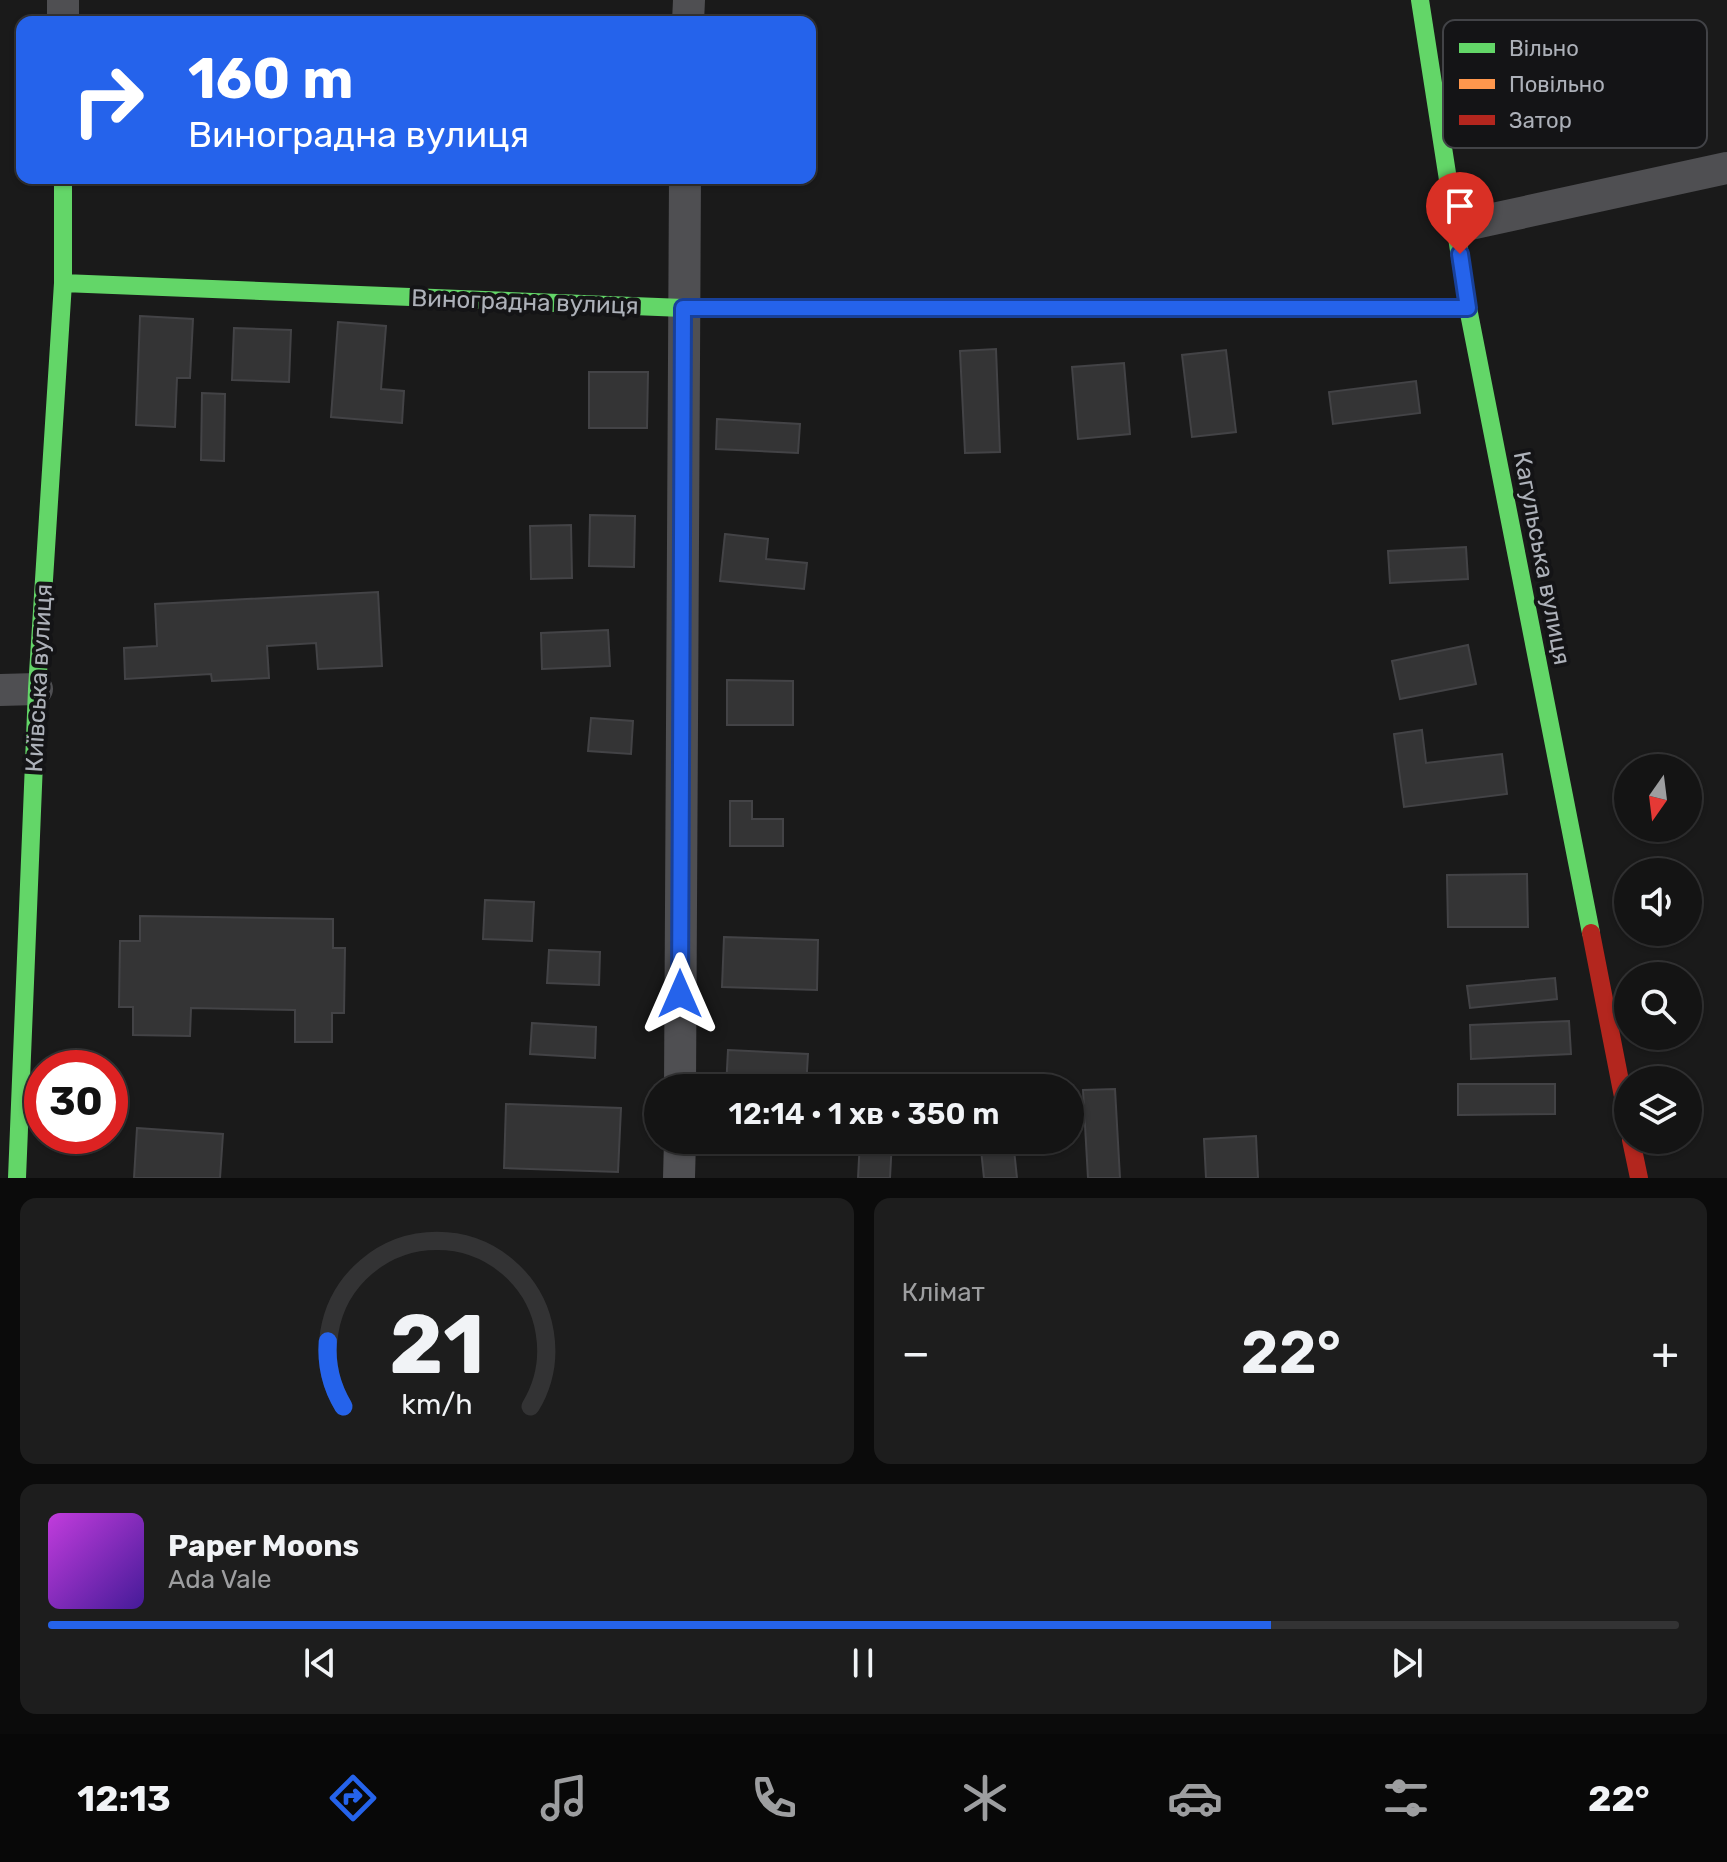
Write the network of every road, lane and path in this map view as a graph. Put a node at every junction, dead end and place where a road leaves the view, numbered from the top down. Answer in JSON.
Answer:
{"nodes":[{"id":1,"x":1420,"y":0,"type":"edge"},
{"id":2,"x":1443,"y":145,"type":"edge"},
{"id":3,"x":1443,"y":148,"type":"edge"},
{"id":4,"x":1727,"y":168,"type":"edge"},
{"id":5,"x":63,"y":184,"type":"edge"},
{"id":6,"x":685,"y":184,"type":"edge"},
{"id":7,"x":1456,"y":227,"type":"junction"},
{"id":8,"x":63,"y":283,"type":"junction"},
{"id":9,"x":683,"y":308,"type":"junction"},
{"id":10,"x":1468,"y":308,"type":"junction"},
{"id":11,"x":37,"y":689,"type":"junction"},
{"id":12,"x":0,"y":690,"type":"edge"},
{"id":13,"x":1617,"y":1066,"type":"edge"},
{"id":14,"x":680,"y":1074,"type":"edge"},
{"id":15,"x":680,"y":1154,"type":"edge"},
{"id":16,"x":1634,"y":1154,"type":"edge"},
{"id":17,"x":17,"y":1178,"type":"edge"},
{"id":18,"x":679,"y":1178,"type":"edge"},
{"id":19,"x":1639,"y":1178,"type":"edge"}],
"edges":[{"from":1,"to":2,"type":"street","name":"Кагульська вулиця"},
{"from":3,"to":7,"type":"street","name":"Кагульська вулиця"},
{"from":4,"to":7,"type":"street"},
{"from":5,"to":8,"type":"street","name":"Київська вулиця"},
{"from":6,"to":9,"type":"street"},
{"from":7,"to":10,"type":"street","name":"Кагульська вулиця"},
{"from":8,"to":9,"type":"street","name":"Виноградна вулиця"},
{"from":8,"to":11,"type":"street","name":"Київська вулиця"},
{"from":9,"to":10,"type":"street","name":"Виноградна вулиця"},
{"from":9,"to":14,"type":"street"},
{"from":10,"to":13,"type":"street","name":"Кагульська вулиця"},
{"from":11,"to":12,"type":"street"},
{"from":11,"to":17,"type":"street","name":"Київська вулиця"},
{"from":15,"to":18,"type":"street"},
{"from":16,"to":19,"type":"street"}]}
